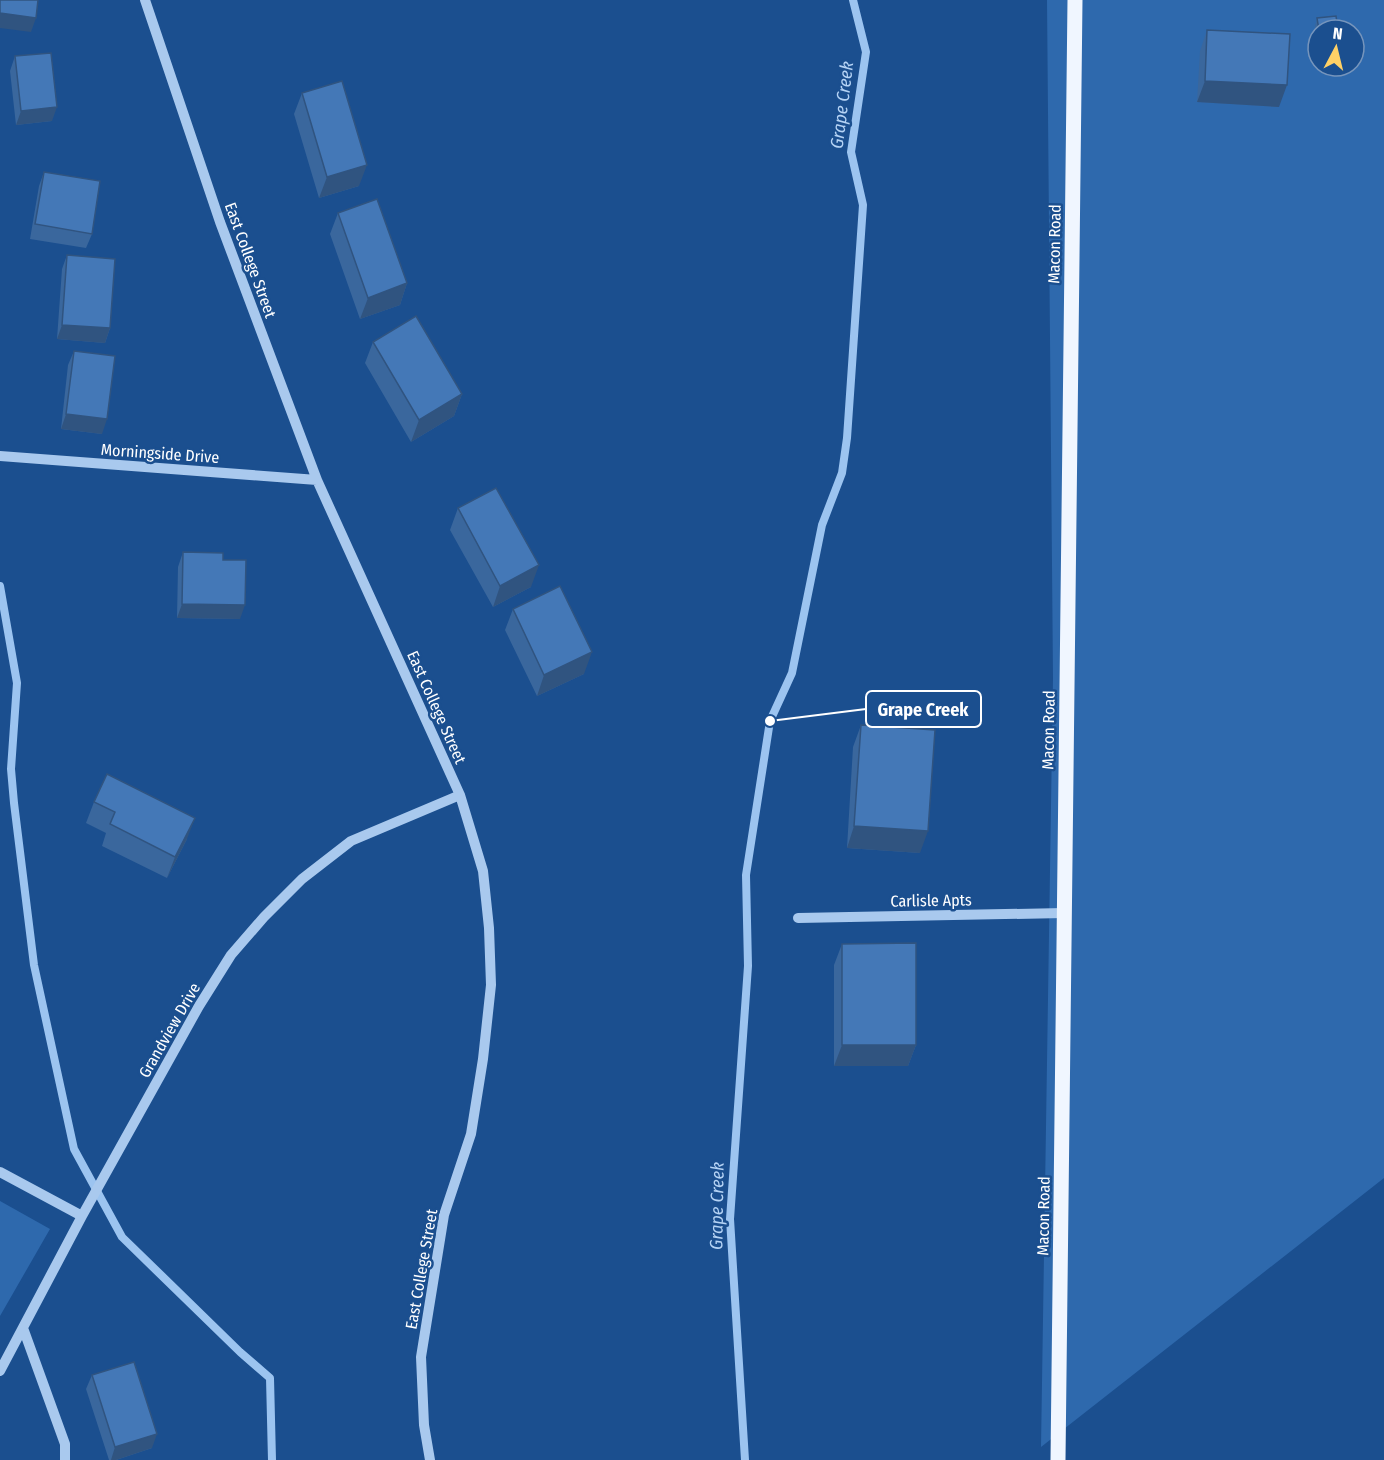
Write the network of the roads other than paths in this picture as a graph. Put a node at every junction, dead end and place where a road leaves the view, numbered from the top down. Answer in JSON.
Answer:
{"nodes":[{"id":1,"x":145,"y":0,"type":"edge"},
{"id":2,"x":1075,"y":0,"type":"edge"},
{"id":3,"x":0,"y":456,"type":"edge"},
{"id":4,"x":317,"y":480,"type":"junction"},
{"id":5,"x":460,"y":795,"type":"junction"},
{"id":6,"x":1064,"y":913,"type":"junction"},
{"id":7,"x":798,"y":918,"type":"dead end"},
{"id":8,"x":0,"y":1172,"type":"edge"},
{"id":9,"x":82,"y":1216,"type":"junction"},
{"id":10,"x":23,"y":1328,"type":"junction"},
{"id":11,"x":0,"y":1371,"type":"edge"},
{"id":12,"x":65,"y":1460,"type":"edge"},
{"id":13,"x":430,"y":1460,"type":"edge"},
{"id":14,"x":1058,"y":1460,"type":"edge"}],
"edges":[{"from":1,"to":4,"type":"street","name":"East College Street"},
{"from":2,"to":6,"type":"main road","name":"Macon Road"},
{"from":3,"to":4,"type":"street","name":"Morningside Drive"},
{"from":4,"to":5,"type":"street","name":"East College Street"},
{"from":5,"to":9,"type":"street","name":"Grandview Drive"},
{"from":5,"to":13,"type":"street","name":"East College Street"},
{"from":6,"to":7,"type":"street","name":"Carlisle Apts"},
{"from":6,"to":14,"type":"main road","name":"Macon Road"},
{"from":8,"to":9,"type":"street"},
{"from":9,"to":10,"type":"street","name":"Grandview Drive"},
{"from":10,"to":11,"type":"street","name":"Grandview Drive"},
{"from":10,"to":12,"type":"street"}]}
